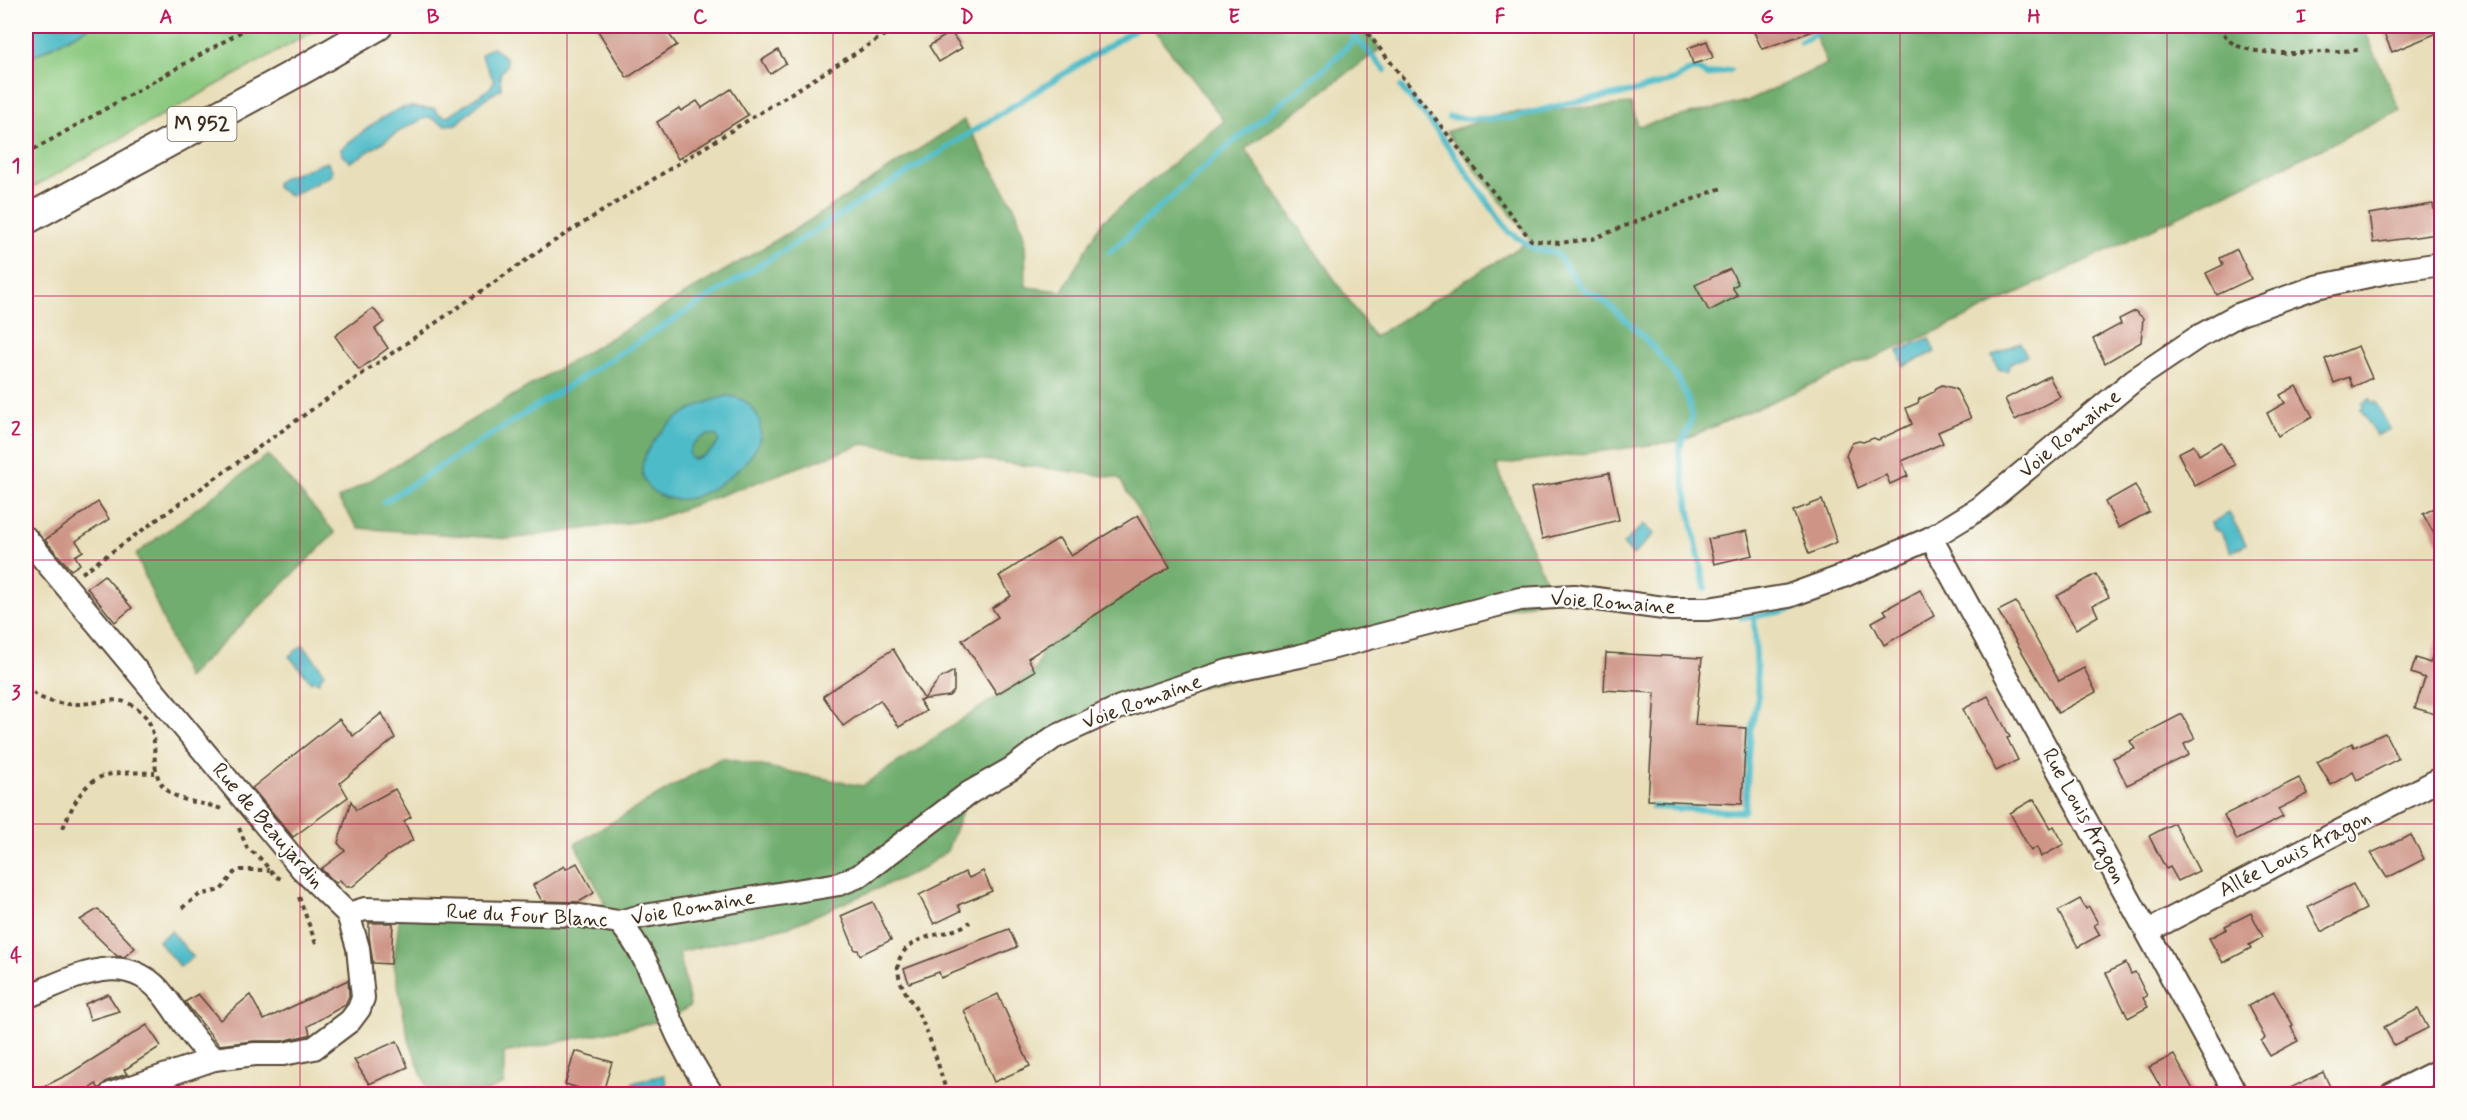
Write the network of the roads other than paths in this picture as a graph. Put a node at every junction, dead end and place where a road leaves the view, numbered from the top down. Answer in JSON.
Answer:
{"nodes":[{"id":1,"x":378,"y":26,"type":"edge"},
{"id":2,"x":26,"y":220,"type":"edge"},
{"id":3,"x":2442,"y":264,"type":"edge"},
{"id":4,"x":26,"y":538,"type":"edge"},
{"id":5,"x":1930,"y":538,"type":"junction"},
{"id":6,"x":2442,"y":778,"type":"edge"},
{"id":7,"x":348,"y":914,"type":"junction"},
{"id":8,"x":619,"y":922,"type":"junction"},
{"id":9,"x":2148,"y":931,"type":"junction"},
{"id":10,"x":26,"y":998,"type":"edge"},
{"id":11,"x":214,"y":1059,"type":"junction"},
{"id":12,"x":2442,"y":1069,"type":"edge"},
{"id":13,"x":111,"y":1095,"type":"edge"},
{"id":14,"x":712,"y":1095,"type":"edge"},
{"id":15,"x":2236,"y":1095,"type":"edge"},
{"id":16,"x":2392,"y":1095,"type":"edge"}],
"edges":[{"from":1,"to":2,"type":"main road","number":"M 952"},
{"from":3,"to":5,"type":"street","name":"Voie Romaine"},
{"from":4,"to":7,"type":"street","name":"Rue de Beaujardin"},
{"from":5,"to":8,"type":"street","name":"Voie Romaine"},
{"from":5,"to":9,"type":"street","name":"Rue Louis Aragon"},
{"from":6,"to":9,"type":"street","name":"Allée Louis Aragon"},
{"from":7,"to":8,"type":"street","name":"Rue du Four Blanc"},
{"from":7,"to":11,"type":"street","name":"Rue de Beaujardin"},
{"from":8,"to":14,"type":"street","name":"Rue du Four Blanc"},
{"from":9,"to":15,"type":"street","name":"Rue Louis Aragon"},
{"from":10,"to":11,"type":"street"},
{"from":11,"to":13,"type":"street","name":"Rue de Beaujardin"},
{"from":12,"to":16,"type":"street"}]}
